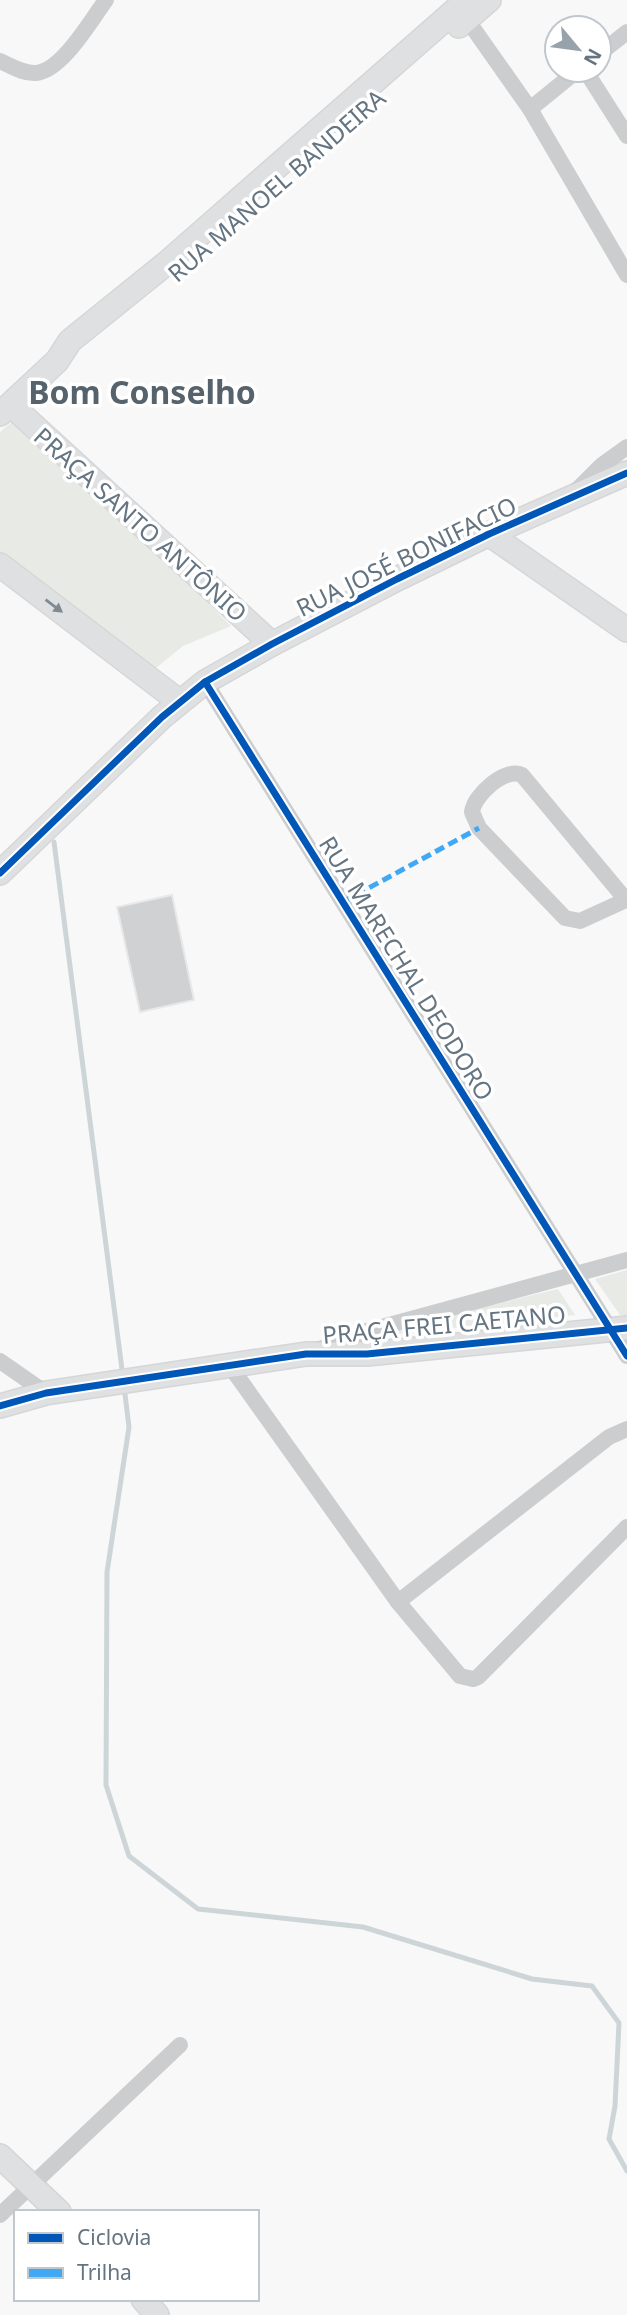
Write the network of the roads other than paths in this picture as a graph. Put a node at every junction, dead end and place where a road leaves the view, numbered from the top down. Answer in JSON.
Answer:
{"nodes":[{"id":1,"x":106,"y":0,"type":"edge"},
{"id":2,"x":489,"y":0,"type":"edge"},
{"id":3,"x":461,"y":7,"type":"edge"},
{"id":4,"x":627,"y":32,"type":"edge"},
{"id":5,"x":613,"y":43,"type":"edge"},
{"id":6,"x":0,"y":61,"type":"edge"},
{"id":7,"x":561,"y":84,"type":"edge"},
{"id":8,"x":594,"y":84,"type":"edge"},
{"id":9,"x":530,"y":109,"type":"junction"},
{"id":10,"x":627,"y":136,"type":"edge"},
{"id":11,"x":627,"y":275,"type":"edge"},
{"id":12,"x":5,"y":409,"type":"edge"},
{"id":13,"x":627,"y":447,"type":"edge"},
{"id":14,"x":627,"y":474,"type":"edge"},
{"id":15,"x":568,"y":499,"type":"junction"},
{"id":16,"x":489,"y":534,"type":"junction"},
{"id":17,"x":0,"y":565,"type":"edge"},
{"id":18,"x":627,"y":630,"type":"edge"},
{"id":19,"x":272,"y":644,"type":"junction"},
{"id":20,"x":205,"y":682,"type":"junction"},
{"id":21,"x":180,"y":702,"type":"junction"},
{"id":22,"x":0,"y":873,"type":"edge"},
{"id":23,"x":627,"y":900,"type":"edge"},
{"id":24,"x":627,"y":1260,"type":"edge"},
{"id":25,"x":576,"y":1274,"type":"junction"},
{"id":26,"x":618,"y":1329,"type":"edge"},
{"id":27,"x":306,"y":1354,"type":"junction"},
{"id":28,"x":627,"y":1356,"type":"edge"},
{"id":29,"x":0,"y":1361,"type":"edge"},
{"id":30,"x":230,"y":1366,"type":"junction"},
{"id":31,"x":55,"y":1392,"type":"junction"},
{"id":32,"x":0,"y":1406,"type":"edge"},
{"id":33,"x":627,"y":1429,"type":"edge"},
{"id":34,"x":627,"y":1527,"type":"edge"},
{"id":35,"x":398,"y":1602,"type":"junction"},
{"id":36,"x":180,"y":2045,"type":"dead end"},
{"id":37,"x":0,"y":2156,"type":"edge"},
{"id":38,"x":33,"y":2185,"type":"junction"},
{"id":39,"x":57,"y":2210,"type":"edge"},
{"id":40,"x":0,"y":2215,"type":"edge"},
{"id":41,"x":145,"y":2301,"type":"edge"},
{"id":42,"x":157,"y":2315,"type":"edge"}],
"edges":[{"from":1,"to":6,"type":"street"},
{"from":2,"to":3,"type":"street","name":"RUA MANOEL BANDEIRA"},
{"from":3,"to":9,"type":"street"},
{"from":3,"to":12,"type":"street","name":"RUA MANOEL BANDEIRA"},
{"from":4,"to":5,"type":"street"},
{"from":7,"to":9,"type":"street"},
{"from":8,"to":10,"type":"street"},
{"from":9,"to":11,"type":"street"},
{"from":12,"to":19,"type":"street","name":"PRAÇA SANTO ANTÔNIO"},
{"from":13,"to":15,"type":"street","name":"RUA JOSÉ BONIFACIO"},
{"from":14,"to":15,"type":"street","name":"RUA JOSÉ BONIFACIO"},
{"from":15,"to":16,"type":"street","name":"RUA JOSÉ BONIFACIO"},
{"from":16,"to":18,"type":"street"},
{"from":16,"to":19,"type":"street","name":"RUA JOSÉ BONIFACIO"},
{"from":17,"to":21,"type":"street","one_way":true},
{"from":19,"to":20,"type":"street","name":"RUA JOSÉ BONIFACIO"},
{"from":20,"to":21,"type":"street","name":"RUA JOSÉ BONIFACIO"},
{"from":20,"to":25,"type":"street","name":"RUA MARECHAL DEODORO"},
{"from":21,"to":22,"type":"street","name":"RUA JOSÉ BONIFACIO"},
{"from":23,"to":23,"type":"street"},
{"from":24,"to":25,"type":"street","name":"PRAÇA FREI CAETANO"},
{"from":25,"to":26,"type":"street","name":"RUA MARECHAL DEODORO"},
{"from":25,"to":27,"type":"street","name":"PRAÇA FREI CAETANO"},
{"from":26,"to":27,"type":"street","name":"PRAÇA FREI CAETANO"},
{"from":26,"to":28,"type":"street","name":"RUA MARECHAL DEODORO"},
{"from":27,"to":30,"type":"street"},
{"from":29,"to":31,"type":"street"},
{"from":30,"to":31,"type":"street"},
{"from":30,"to":35,"type":"street"},
{"from":31,"to":32,"type":"street"},
{"from":33,"to":35,"type":"street"},
{"from":34,"to":35,"type":"street"},
{"from":36,"to":38,"type":"street"},
{"from":37,"to":38,"type":"street"},
{"from":38,"to":39,"type":"street"},
{"from":38,"to":40,"type":"street"},
{"from":41,"to":42,"type":"street"}]}
